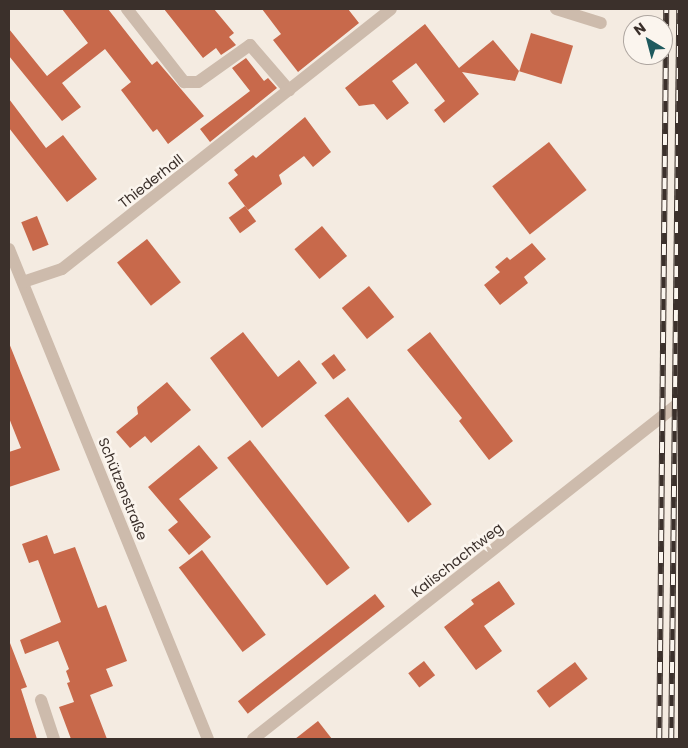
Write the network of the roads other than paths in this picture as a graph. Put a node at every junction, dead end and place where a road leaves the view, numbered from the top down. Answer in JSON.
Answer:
{"nodes":[{"id":1,"x":127,"y":9,"type":"edge"},
{"id":2,"x":392,"y":9,"type":"edge"},
{"id":3,"x":556,"y":9,"type":"edge"},
{"id":4,"x":601,"y":23,"type":"dead end"},
{"id":5,"x":289,"y":90,"type":"junction"},
{"id":6,"x":9,"y":249,"type":"edge"},
{"id":7,"x":23,"y":282,"type":"junction"},
{"id":8,"x":679,"y":403,"type":"edge"},
{"id":9,"x":41,"y":700,"type":"dead end"},
{"id":10,"x":54,"y":739,"type":"edge"},
{"id":11,"x":208,"y":739,"type":"edge"},
{"id":12,"x":253,"y":739,"type":"edge"}],
"edges":[{"from":1,"to":5,"type":"street"},
{"from":2,"to":5,"type":"street","name":"Thiederhall"},
{"from":3,"to":4,"type":"street"},
{"from":5,"to":7,"type":"street","name":"Thiederhall"},
{"from":6,"to":7,"type":"street","name":"Schützenstraße"},
{"from":7,"to":11,"type":"street","name":"Schützenstraße"},
{"from":8,"to":12,"type":"street","name":"Kalischachtweg"},
{"from":9,"to":10,"type":"street"}]}
